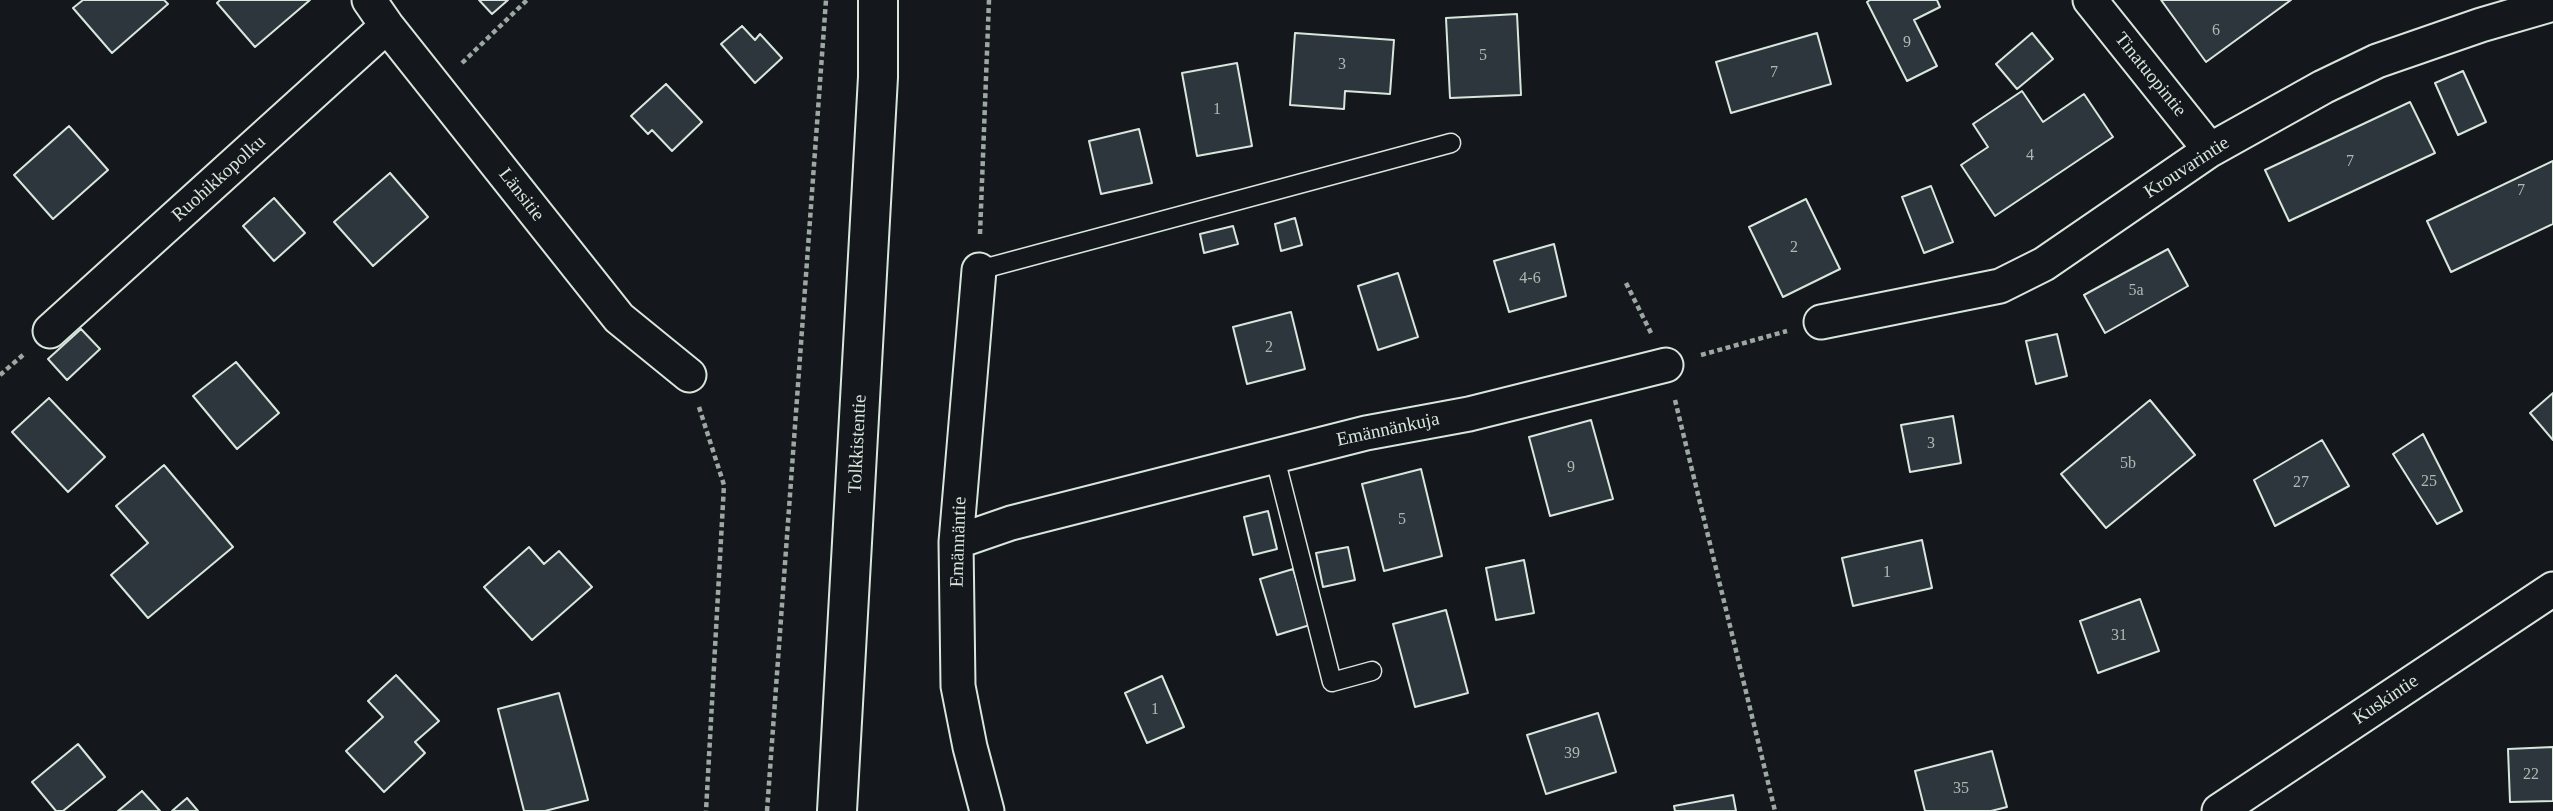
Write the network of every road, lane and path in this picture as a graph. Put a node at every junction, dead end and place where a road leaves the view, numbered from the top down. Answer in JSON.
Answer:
{"nodes":[{"id":1,"x":527,"y":0,"type":"edge"},
{"id":2,"x":826,"y":0,"type":"edge"},
{"id":3,"x":878,"y":0,"type":"edge"},
{"id":4,"x":893,"y":0,"type":"edge"},
{"id":5,"x":989,"y":0,"type":"edge"},
{"id":6,"x":2090,"y":0,"type":"edge"},
{"id":7,"x":2553,"y":4,"type":"edge"},
{"id":8,"x":378,"y":13,"type":"edge"},
{"id":9,"x":878,"y":77,"type":"junction"},
{"id":10,"x":436,"y":88,"type":"junction"},
{"id":11,"x":1451,"y":144,"type":"dead end"},
{"id":12,"x":2210,"y":150,"type":"junction"},
{"id":13,"x":979,"y":270,"type":"junction"},
{"id":14,"x":1626,"y":283,"type":"dead end"},
{"id":15,"x":1821,"y":322,"type":"joint"},
{"id":16,"x":50,"y":331,"type":"dead end"},
{"id":17,"x":1666,"y":365,"type":"junction"},
{"id":18,"x":689,"y":375,"type":"joint"},
{"id":19,"x":1275,"y":458,"type":"junction"},
{"id":20,"x":956,"y":542,"type":"junction"},
{"id":21,"x":2553,"y":589,"type":"edge"},
{"id":22,"x":1373,"y":671,"type":"dead end"},
{"id":23,"x":706,"y":811,"type":"edge"},
{"id":24,"x":767,"y":811,"type":"edge"},
{"id":25,"x":837,"y":811,"type":"edge"},
{"id":26,"x":987,"y":811,"type":"edge"},
{"id":27,"x":1775,"y":811,"type":"edge"},
{"id":28,"x":2220,"y":811,"type":"edge"}],
"edges":[{"from":1,"to":10,"type":"path"},
{"from":2,"to":24,"type":"path"},
{"from":3,"to":9,"type":"street","name":"Tolkkistentie"},
{"from":4,"to":9,"type":"street","name":"Tolkkistentie"},
{"from":5,"to":13,"type":"path"},
{"from":6,"to":12,"type":"street","name":"Tinatuopintie"},
{"from":7,"to":12,"type":"street","name":"Krouvarintie"},
{"from":8,"to":10,"type":"street","name":"Länsitie"},
{"from":8,"to":16,"type":"street","name":"Ruohikkopolku"},
{"from":9,"to":25,"type":"street","name":"Tolkkistentie"},
{"from":10,"to":18,"type":"street","name":"Länsitie"},
{"from":11,"to":13,"type":"lane"},
{"from":12,"to":15,"type":"street","name":"Krouvarintie"},
{"from":13,"to":20,"type":"street","name":"Emännäntie"},
{"from":14,"to":17,"type":"path"},
{"from":15,"to":17,"type":"path"},
{"from":17,"to":19,"type":"street","name":"Emännänkuja"},
{"from":17,"to":27,"type":"path"},
{"from":18,"to":23,"type":"path"},
{"from":19,"to":20,"type":"street","name":"Emännänkuja"},
{"from":19,"to":22,"type":"lane"},
{"from":20,"to":26,"type":"street","name":"Emännäntie"},
{"from":21,"to":28,"type":"street","name":"Kuskintie"}]}
